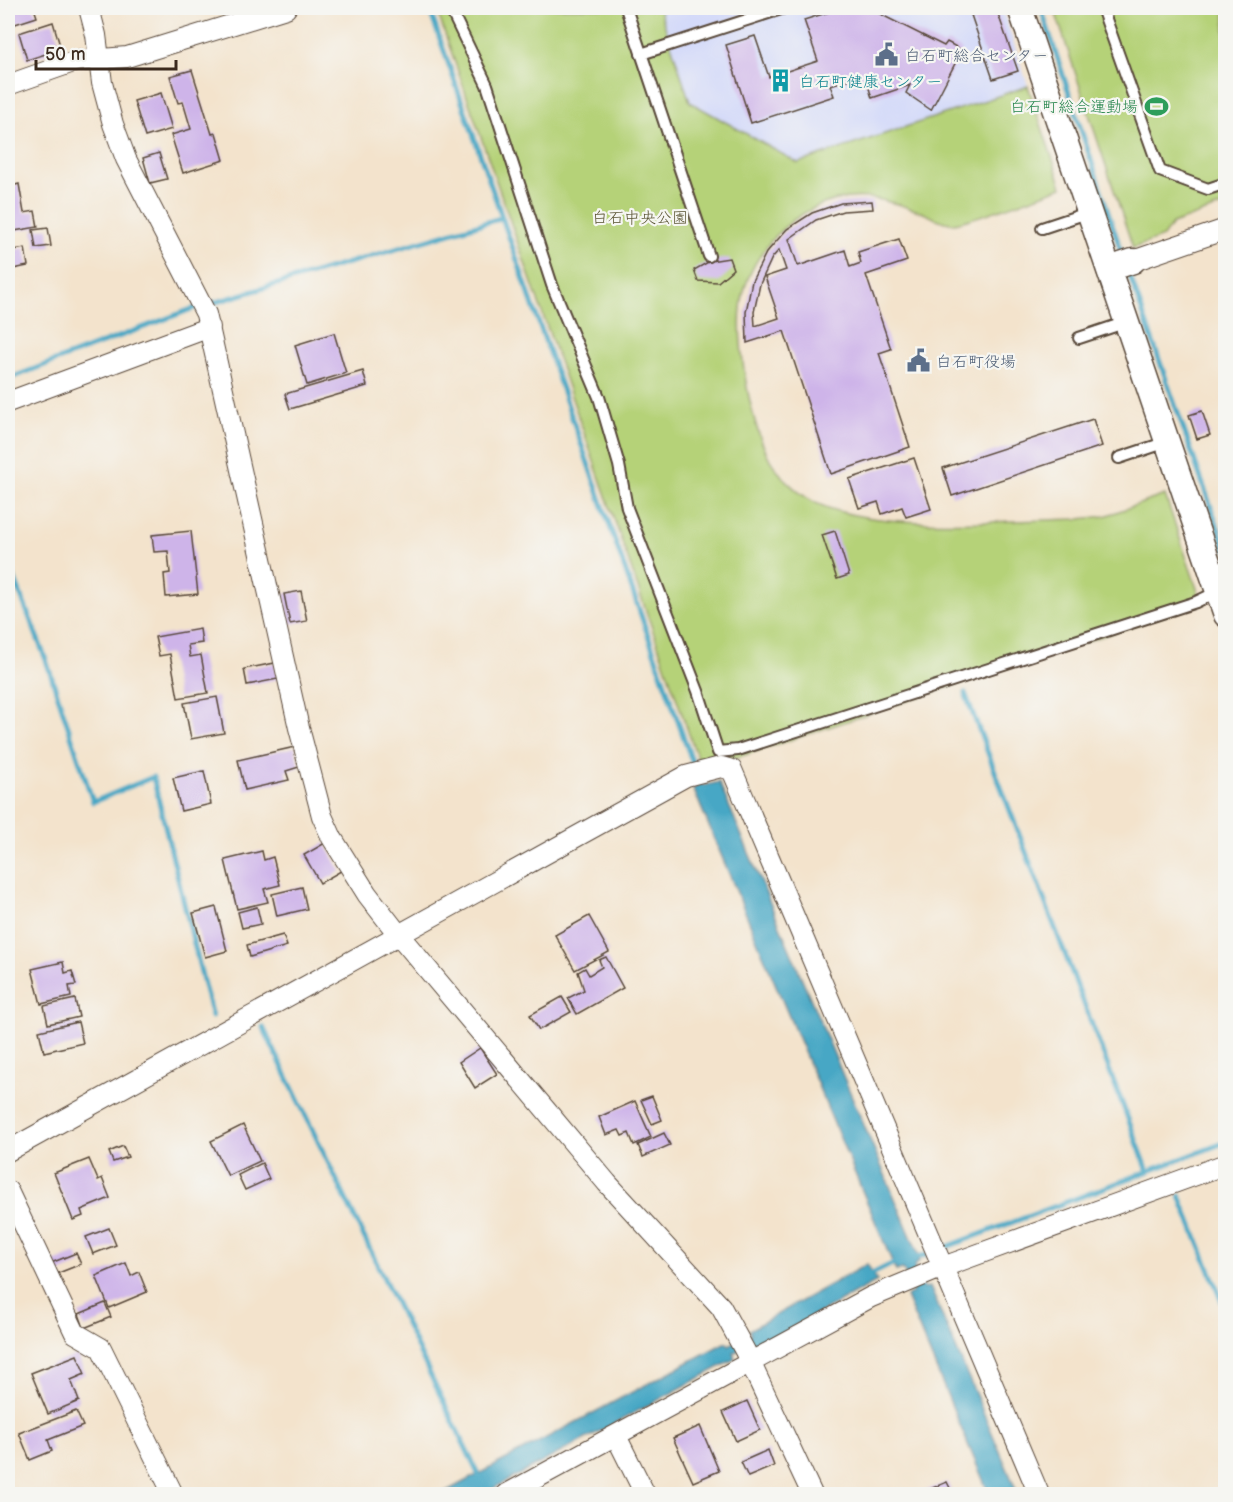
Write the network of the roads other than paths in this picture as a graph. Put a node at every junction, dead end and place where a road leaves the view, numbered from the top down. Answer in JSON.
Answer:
{"nodes":[{"id":1,"x":88,"y":8,"type":"edge"},
{"id":2,"x":286,"y":8,"type":"edge"},
{"id":3,"x":450,"y":8,"type":"edge"},
{"id":4,"x":626,"y":8,"type":"edge"},
{"id":5,"x":784,"y":8,"type":"edge"},
{"id":6,"x":1020,"y":8,"type":"edge"},
{"id":7,"x":1102,"y":8,"type":"edge"},
{"id":8,"x":641,"y":54,"type":"junction"},
{"id":9,"x":99,"y":59,"type":"junction"},
{"id":10,"x":8,"y":85,"type":"edge"},
{"id":11,"x":1226,"y":183,"type":"edge"},
{"id":12,"x":1090,"y":212,"type":"junction"},
{"id":13,"x":1042,"y":228,"type":"dead end"},
{"id":14,"x":1226,"y":229,"type":"edge"},
{"id":15,"x":709,"y":256,"type":"dead end"},
{"id":16,"x":1120,"y":265,"type":"junction"},
{"id":17,"x":206,"y":313,"type":"junction"},
{"id":18,"x":1127,"y":322,"type":"junction"},
{"id":19,"x":1079,"y":338,"type":"dead end"},
{"id":20,"x":8,"y":402,"type":"edge"},
{"id":21,"x":1167,"y":442,"type":"junction"},
{"id":22,"x":1119,"y":458,"type":"dead end"},
{"id":23,"x":1217,"y":592,"type":"junction"},
{"id":24,"x":1226,"y":615,"type":"edge"},
{"id":25,"x":398,"y":934,"type":"junction"},
{"id":26,"x":8,"y":1151,"type":"edge"},
{"id":27,"x":1226,"y":1164,"type":"edge"},
{"id":28,"x":8,"y":1191,"type":"edge"},
{"id":29,"x":943,"y":1267,"type":"junction"},
{"id":30,"x":744,"y":1351,"type":"junction"},
{"id":31,"x":616,"y":1436,"type":"junction"},
{"id":32,"x":173,"y":1494,"type":"edge"},
{"id":33,"x":507,"y":1494,"type":"edge"},
{"id":34,"x":645,"y":1494,"type":"edge"},
{"id":35,"x":812,"y":1494,"type":"edge"},
{"id":36,"x":1039,"y":1494,"type":"edge"}],
"edges":[{"from":1,"to":9,"type":"street"},
{"from":2,"to":9,"type":"street"},
{"from":3,"to":23,"type":"lane"},
{"from":4,"to":8,"type":"lane"},
{"from":5,"to":8,"type":"lane"},
{"from":6,"to":12,"type":"street"},
{"from":7,"to":11,"type":"lane"},
{"from":8,"to":15,"type":"lane"},
{"from":9,"to":10,"type":"street"},
{"from":9,"to":17,"type":"street"},
{"from":12,"to":13,"type":"lane"},
{"from":12,"to":16,"type":"street"},
{"from":14,"to":16,"type":"street"},
{"from":16,"to":18,"type":"street"},
{"from":17,"to":20,"type":"street"},
{"from":17,"to":25,"type":"street"},
{"from":18,"to":19,"type":"lane"},
{"from":18,"to":21,"type":"street"},
{"from":21,"to":22,"type":"lane"},
{"from":21,"to":23,"type":"street"},
{"from":23,"to":24,"type":"street"},
{"from":25,"to":26,"type":"street"},
{"from":25,"to":29,"type":"street"},
{"from":25,"to":30,"type":"street"},
{"from":27,"to":29,"type":"street"},
{"from":28,"to":32,"type":"street"},
{"from":29,"to":30,"type":"street"},
{"from":29,"to":36,"type":"street"},
{"from":30,"to":31,"type":"street"},
{"from":30,"to":35,"type":"street"},
{"from":31,"to":33,"type":"street"},
{"from":31,"to":34,"type":"street"}]}
